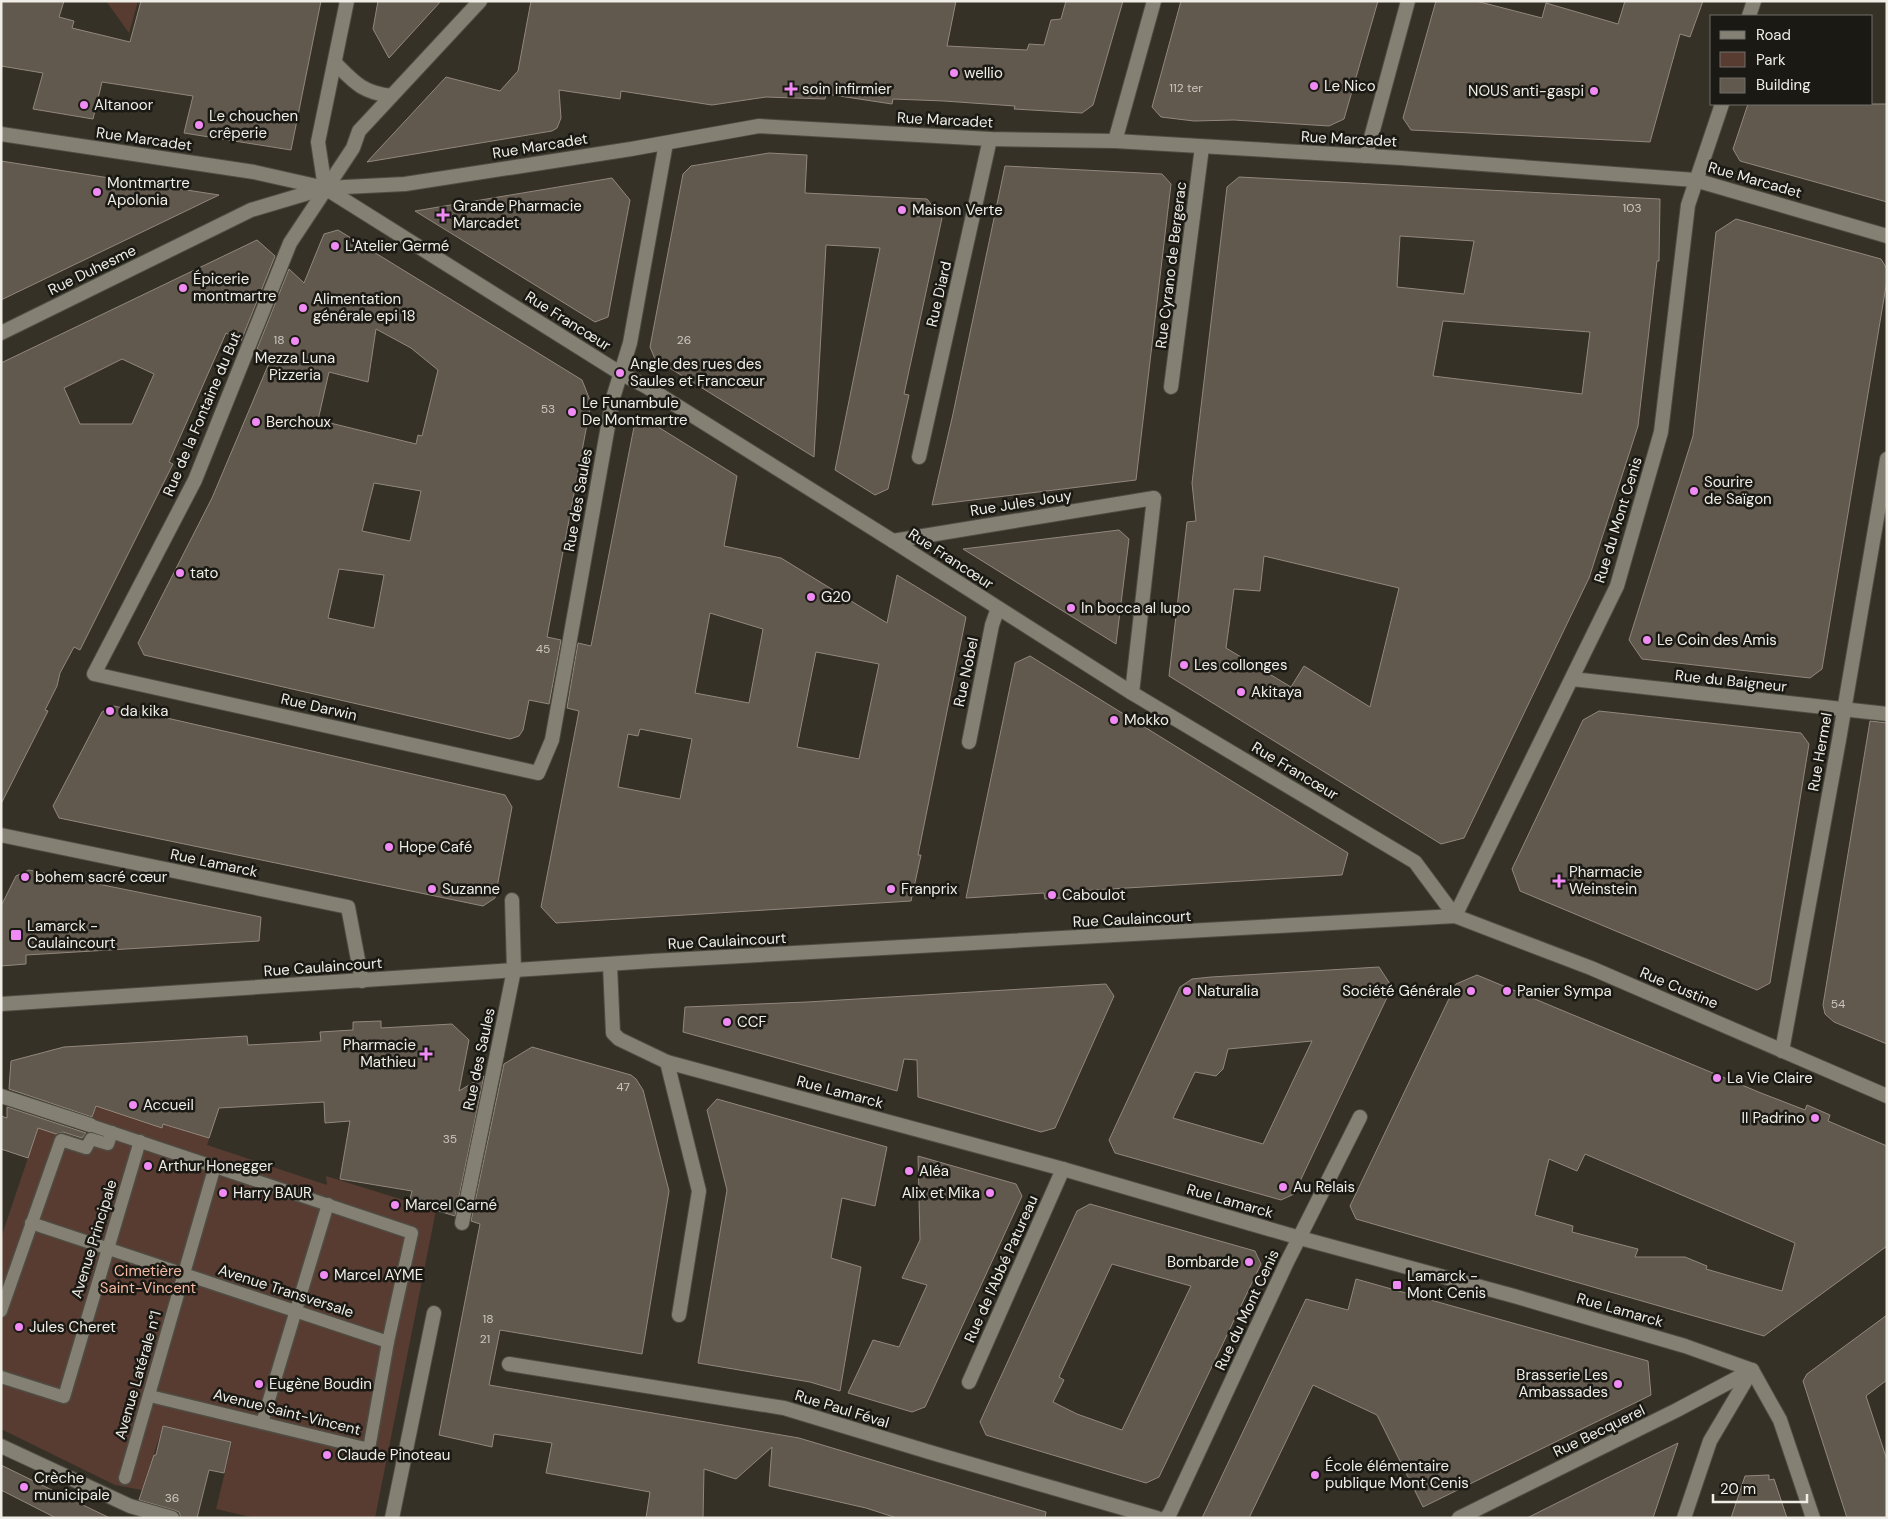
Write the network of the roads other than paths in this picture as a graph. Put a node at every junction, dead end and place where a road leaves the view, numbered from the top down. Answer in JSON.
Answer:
{"nodes":[{"id":1,"x":346,"y":1,"type":"edge"},
{"id":2,"x":480,"y":1,"type":"edge"},
{"id":3,"x":1154,"y":1,"type":"edge"},
{"id":4,"x":1408,"y":1,"type":"edge"},
{"id":5,"x":1754,"y":1,"type":"edge"},
{"id":6,"x":1749,"y":15,"type":"edge"},
{"id":7,"x":335,"y":63,"type":"junction"},
{"id":8,"x":391,"y":96,"type":"junction"},
{"id":9,"x":1722,"y":105,"type":"edge"},
{"id":10,"x":1,"y":134,"type":"edge"},
{"id":11,"x":990,"y":139,"type":"junction"},
{"id":12,"x":1115,"y":141,"type":"junction"},
{"id":13,"x":666,"y":143,"type":"junction"},
{"id":14,"x":1202,"y":148,"type":"junction"},
{"id":15,"x":1366,"y":156,"type":"junction"},
{"id":16,"x":1695,"y":180,"type":"junction"},
{"id":17,"x":325,"y":188,"type":"junction"},
{"id":18,"x":1887,"y":236,"type":"edge"},
{"id":19,"x":1,"y":333,"type":"edge"},
{"id":20,"x":620,"y":373,"type":"junction"},
{"id":21,"x":1171,"y":388,"type":"dead end"},
{"id":22,"x":919,"y":456,"type":"dead end"},
{"id":23,"x":1887,"y":459,"type":"edge"},
{"id":24,"x":1883,"y":503,"type":"edge"},
{"id":25,"x":893,"y":541,"type":"junction"},
{"id":26,"x":998,"y":608,"type":"junction"},
{"id":27,"x":94,"y":674,"type":"joint"},
{"id":28,"x":1572,"y":679,"type":"junction"},
{"id":29,"x":1132,"y":693,"type":"junction"},
{"id":30,"x":1844,"y":711,"type":"junction"},
{"id":31,"x":1887,"y":714,"type":"edge"},
{"id":32,"x":968,"y":742,"type":"dead end"},
{"id":33,"x":538,"y":773,"type":"joint"},
{"id":34,"x":1,"y":835,"type":"edge"},
{"id":35,"x":512,"y":900,"type":"dead end"},
{"id":36,"x":1455,"y":916,"type":"junction"},
{"id":37,"x":610,"y":965,"type":"junction"},
{"id":38,"x":514,"y":970,"type":"junction"},
{"id":39,"x":362,"y":980,"type":"junction"},
{"id":40,"x":1,"y":1004,"type":"edge"},
{"id":41,"x":1782,"y":1051,"type":"junction"},
{"id":42,"x":668,"y":1062,"type":"junction"},
{"id":43,"x":1,"y":1096,"type":"edge"},
{"id":44,"x":1887,"y":1096,"type":"edge"},
{"id":45,"x":1360,"y":1117,"type":"dead end"},
{"id":46,"x":90,"y":1125,"type":"joint"},
{"id":47,"x":112,"y":1132,"type":"junction"},
{"id":48,"x":140,"y":1141,"type":"junction"},
{"id":49,"x":215,"y":1166,"type":"junction"},
{"id":50,"x":1063,"y":1169,"type":"junction"},
{"id":51,"x":328,"y":1204,"type":"junction"},
{"id":52,"x":31,"y":1223,"type":"junction"},
{"id":53,"x":462,"y":1223,"type":"dead end"},
{"id":54,"x":1300,"y":1238,"type":"junction"},
{"id":55,"x":108,"y":1249,"type":"junction"},
{"id":56,"x":183,"y":1274,"type":"junction"},
{"id":57,"x":1,"y":1311,"type":"edge"},
{"id":58,"x":296,"y":1312,"type":"junction"},
{"id":59,"x":434,"y":1313,"type":"dead end"},
{"id":60,"x":678,"y":1315,"type":"dead end"},
{"id":61,"x":388,"y":1342,"type":"junction"},
{"id":62,"x":509,"y":1364,"type":"dead end"},
{"id":63,"x":1752,"y":1370,"type":"junction"},
{"id":64,"x":1,"y":1377,"type":"edge"},
{"id":65,"x":969,"y":1382,"type":"dead end"},
{"id":66,"x":150,"y":1396,"type":"junction"},
{"id":67,"x":262,"y":1423,"type":"junction"},
{"id":68,"x":1,"y":1446,"type":"edge"},
{"id":69,"x":125,"y":1478,"type":"dead end"},
{"id":70,"x":172,"y":1518,"type":"edge"},
{"id":71,"x":392,"y":1518,"type":"edge"},
{"id":72,"x":1157,"y":1518,"type":"edge"},
{"id":73,"x":1166,"y":1518,"type":"edge"},
{"id":74,"x":1459,"y":1518,"type":"edge"},
{"id":75,"x":1684,"y":1518,"type":"edge"},
{"id":76,"x":1812,"y":1518,"type":"edge"}],
"edges":[{"from":1,"to":7,"type":"street"},
{"from":2,"to":8,"type":"street"},
{"from":3,"to":12,"type":"street"},
{"from":4,"to":15,"type":"street"},
{"from":5,"to":6,"type":"street"},
{"from":7,"to":8,"type":"street"},
{"from":7,"to":17,"type":"street"},
{"from":8,"to":17,"type":"street","name":"Rue de la Fontaine du But"},
{"from":9,"to":16,"type":"street","name":"Rue du Mont Cenis"},
{"from":10,"to":17,"type":"street","name":"Rue Marcadet"},
{"from":11,"to":12,"type":"street","name":"Rue Marcadet"},
{"from":11,"to":13,"type":"street","name":"Rue Marcadet"},
{"from":11,"to":22,"type":"street","name":"Rue Diard"},
{"from":12,"to":14,"type":"street","name":"Rue Marcadet"},
{"from":13,"to":17,"type":"street","name":"Rue Marcadet"},
{"from":13,"to":20,"type":"street","name":"Rue des Saules"},
{"from":14,"to":15,"type":"street","name":"Rue Marcadet"},
{"from":14,"to":21,"type":"street","name":"Rue Cyrano de Bergerac"},
{"from":15,"to":16,"type":"street","name":"Rue Marcadet"},
{"from":16,"to":18,"type":"street","name":"Rue Marcadet"},
{"from":16,"to":28,"type":"street","name":"Rue du Mont Cenis"},
{"from":17,"to":19,"type":"street","name":"Rue Duhesme"},
{"from":17,"to":20,"type":"street","name":"Rue Francœur"},
{"from":17,"to":27,"type":"street","name":"Rue de la Fontaine du But"},
{"from":20,"to":25,"type":"street","name":"Rue Francœur"},
{"from":20,"to":33,"type":"street","name":"Rue des Saules"},
{"from":23,"to":24,"type":"street","name":"Rue Hermel"},
{"from":24,"to":30,"type":"street","name":"Rue Hermel"},
{"from":25,"to":26,"type":"street","name":"Rue Francœur"},
{"from":25,"to":29,"type":"street","name":"Rue Jules Jouy"},
{"from":26,"to":29,"type":"street","name":"Rue Francœur"},
{"from":26,"to":32,"type":"street","name":"Rue Nobel"},
{"from":27,"to":33,"type":"street","name":"Rue Darwin"},
{"from":28,"to":30,"type":"street","name":"Rue du Baigneur"},
{"from":28,"to":36,"type":"street","name":"Rue du Mont Cenis"},
{"from":29,"to":36,"type":"street","name":"Rue Francœur"},
{"from":30,"to":31,"type":"street","name":"Rue du Baigneur"},
{"from":30,"to":41,"type":"street","name":"Rue Hermel"},
{"from":34,"to":39,"type":"street","name":"Rue Lamarck"},
{"from":35,"to":38,"type":"street","name":"Rue des Saules"},
{"from":36,"to":37,"type":"street","name":"Rue Caulaincourt"},
{"from":36,"to":41,"type":"street","name":"Rue Custine"},
{"from":37,"to":38,"type":"street","name":"Rue Caulaincourt"},
{"from":37,"to":42,"type":"street","name":"Rue Lamarck"},
{"from":38,"to":39,"type":"street","name":"Rue Caulaincourt"},
{"from":38,"to":53,"type":"street","name":"Rue des Saules"},
{"from":39,"to":40,"type":"street","name":"Rue Caulaincourt"},
{"from":41,"to":44,"type":"street","name":"Rue Custine"},
{"from":42,"to":50,"type":"street","name":"Rue Lamarck"},
{"from":42,"to":60,"type":"street"},
{"from":43,"to":46,"type":"street"},
{"from":45,"to":54,"type":"street","name":"Rue du Mont Cenis"},
{"from":46,"to":47,"type":"lane"},
{"from":47,"to":48,"type":"lane"},
{"from":47,"to":52,"type":"lane"},
{"from":48,"to":49,"type":"lane"},
{"from":48,"to":55,"type":"lane","name":"Avenue Principale"},
{"from":49,"to":51,"type":"lane"},
{"from":49,"to":56,"type":"lane","name":"Avenue Latérale n°1"},
{"from":50,"to":54,"type":"street","name":"Rue Lamarck"},
{"from":50,"to":65,"type":"street","name":"Rue de l'Abbé Patureau"},
{"from":51,"to":58,"type":"lane"},
{"from":51,"to":61,"type":"lane"},
{"from":52,"to":55,"type":"lane","name":"Avenue Transversale"},
{"from":52,"to":57,"type":"lane"},
{"from":54,"to":63,"type":"street","name":"Rue Lamarck"},
{"from":54,"to":73,"type":"street","name":"Rue du Mont Cenis"},
{"from":55,"to":56,"type":"lane","name":"Avenue Transversale"},
{"from":55,"to":64,"type":"lane","name":"Avenue Principale"},
{"from":56,"to":58,"type":"lane","name":"Avenue Transversale"},
{"from":56,"to":66,"type":"lane","name":"Avenue Latérale n°1"},
{"from":58,"to":61,"type":"lane","name":"Avenue Transversale"},
{"from":58,"to":67,"type":"lane"},
{"from":59,"to":71,"type":"street"},
{"from":61,"to":67,"type":"lane","name":"Avenue Saint-Vincent"},
{"from":62,"to":72,"type":"street","name":"Rue Paul Féval"},
{"from":63,"to":74,"type":"street","name":"Rue Becquerel"},
{"from":63,"to":75,"type":"street"},
{"from":63,"to":76,"type":"street"},
{"from":66,"to":67,"type":"lane","name":"Avenue Saint-Vincent"},
{"from":66,"to":69,"type":"lane","name":"Avenue Latérale n°1"},
{"from":68,"to":70,"type":"street"}]}
